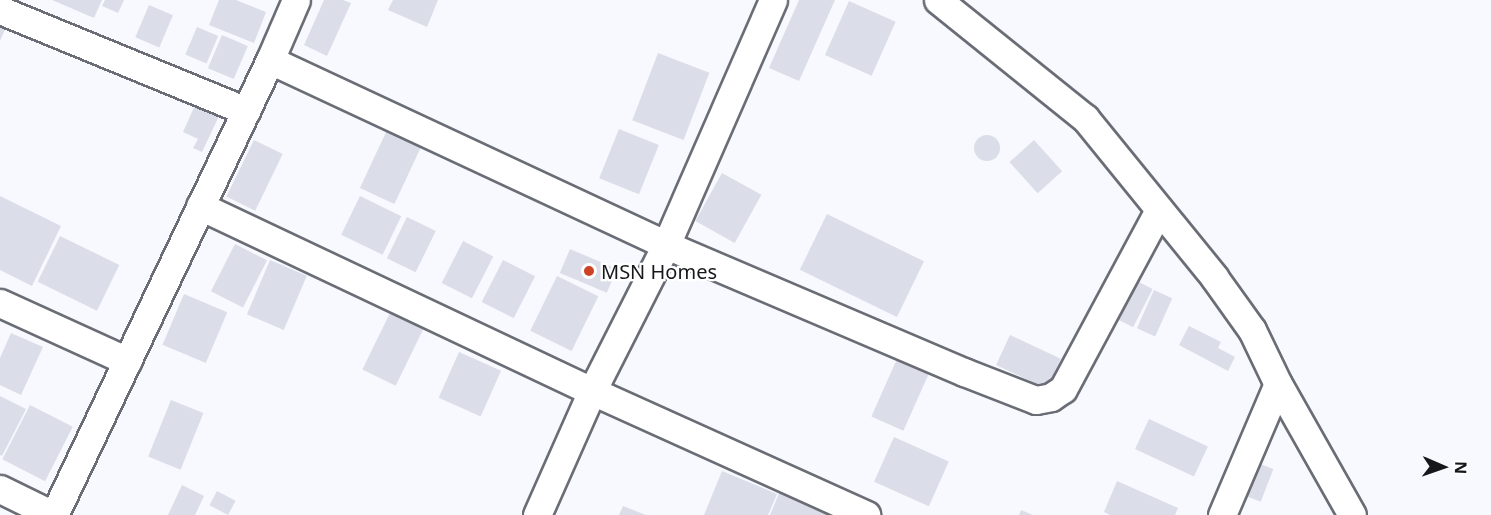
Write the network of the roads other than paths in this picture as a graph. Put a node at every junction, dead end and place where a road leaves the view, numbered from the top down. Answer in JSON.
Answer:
{"nodes":[{"id":1,"x":296,"y":0,"type":"edge"},
{"id":2,"x":774,"y":0,"type":"edge"},
{"id":3,"x":938,"y":0,"type":"edge"},
{"id":4,"x":0,"y":9,"type":"edge"},
{"id":5,"x":270,"y":60,"type":"junction"},
{"id":6,"x":246,"y":111,"type":"junction"},
{"id":7,"x":200,"y":206,"type":"junction"},
{"id":8,"x":1159,"y":210,"type":"junction"},
{"id":9,"x":666,"y":245,"type":"junction"},
{"id":10,"x":0,"y":303,"type":"edge"},
{"id":11,"x":127,"y":361,"type":"junction"},
{"id":12,"x":1278,"y":384,"type":"junction"},
{"id":13,"x":592,"y":391,"type":"junction"},
{"id":14,"x":0,"y":489,"type":"edge"},
{"id":15,"x":54,"y":515,"type":"edge"},
{"id":16,"x":537,"y":515,"type":"edge"},
{"id":17,"x":866,"y":515,"type":"edge"},
{"id":18,"x":1222,"y":515,"type":"edge"},
{"id":19,"x":1352,"y":515,"type":"edge"}],
"edges":[{"from":1,"to":5,"type":"street"},
{"from":2,"to":9,"type":"street"},
{"from":3,"to":8,"type":"street"},
{"from":4,"to":6,"type":"street"},
{"from":5,"to":6,"type":"street"},
{"from":5,"to":9,"type":"street"},
{"from":6,"to":7,"type":"street"},
{"from":7,"to":11,"type":"street"},
{"from":7,"to":13,"type":"street"},
{"from":8,"to":9,"type":"street"},
{"from":8,"to":12,"type":"street"},
{"from":9,"to":13,"type":"street"},
{"from":10,"to":11,"type":"street"},
{"from":11,"to":15,"type":"street"},
{"from":12,"to":18,"type":"street"},
{"from":12,"to":19,"type":"street"},
{"from":13,"to":16,"type":"street"},
{"from":13,"to":17,"type":"street"},
{"from":14,"to":15,"type":"street"}]}
